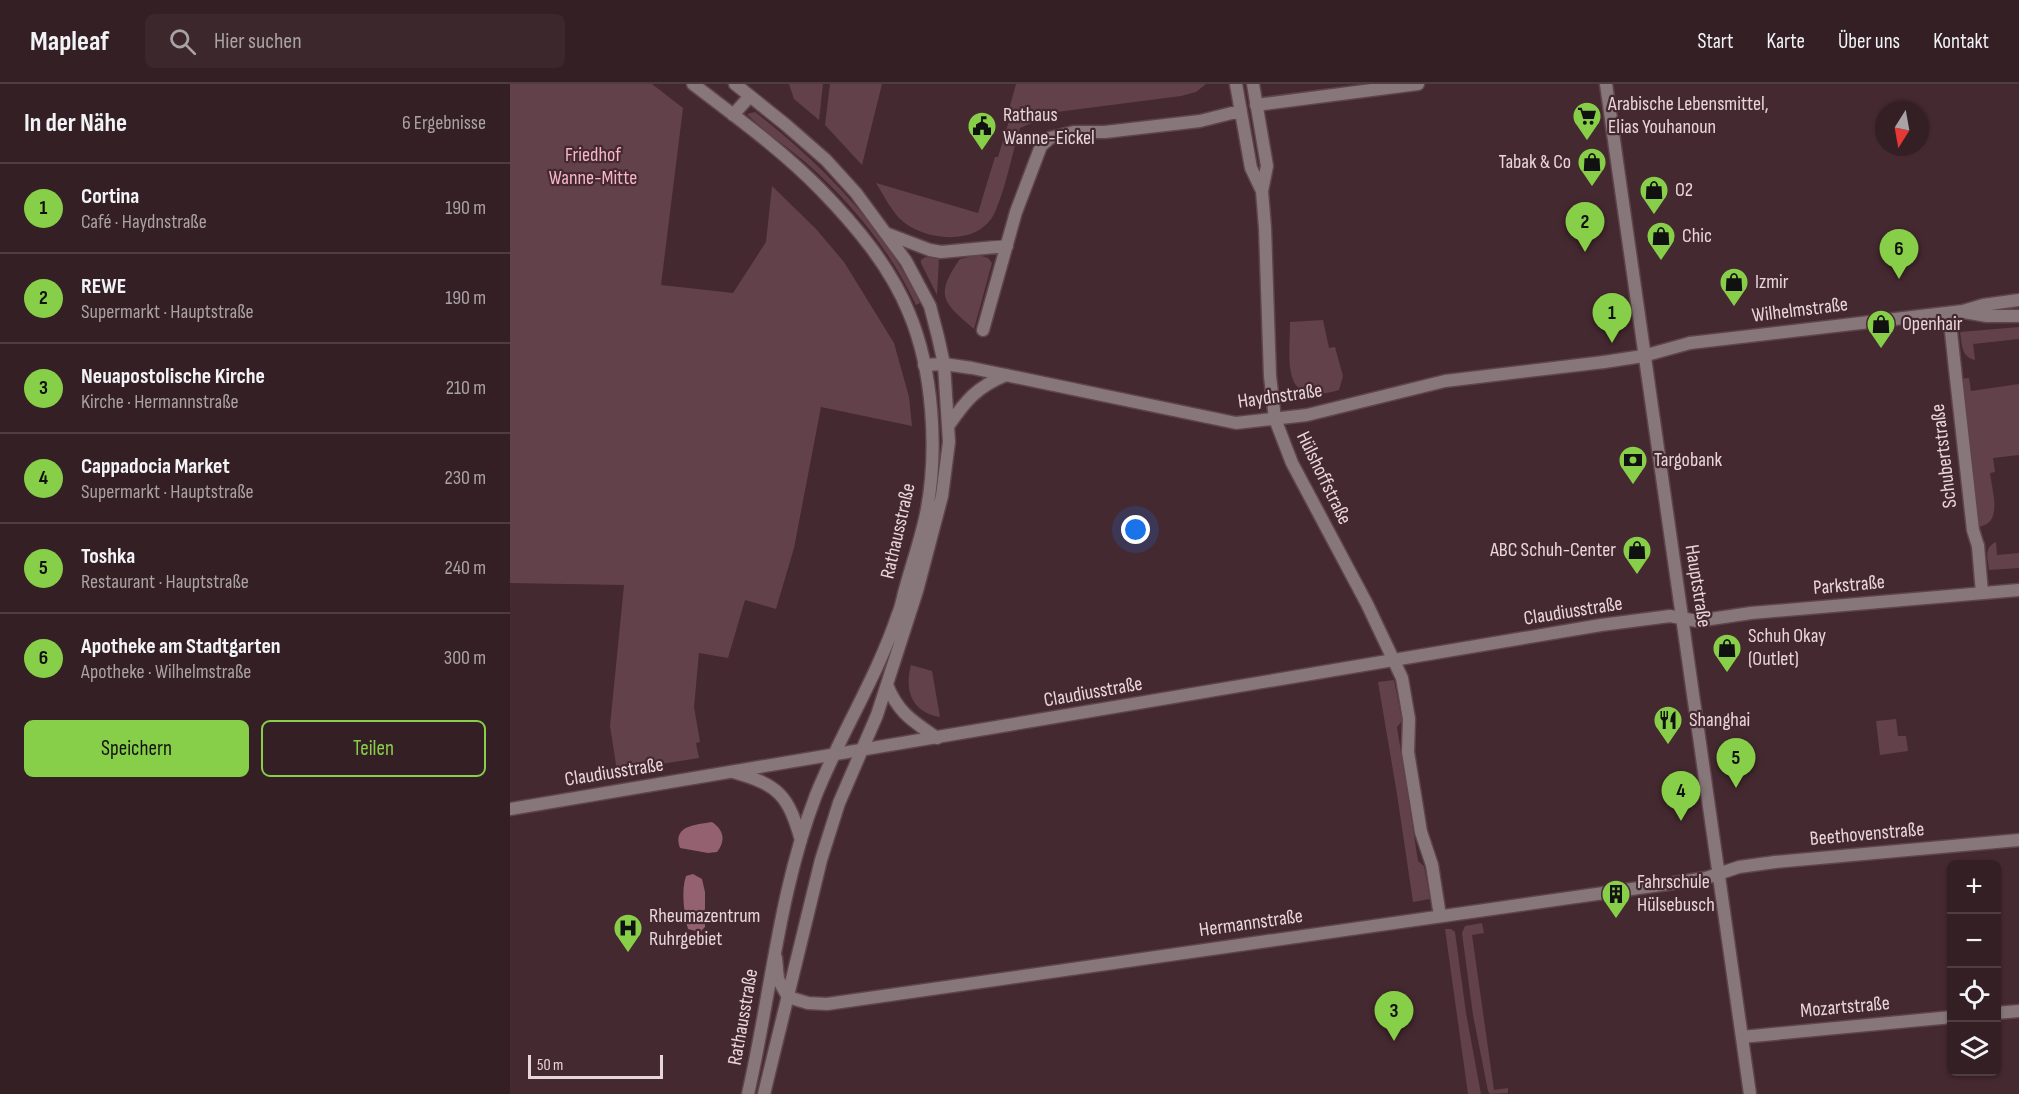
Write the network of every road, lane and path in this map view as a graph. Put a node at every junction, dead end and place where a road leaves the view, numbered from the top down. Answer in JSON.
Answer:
{"nodes":[{"id":1,"x":693,"y":84,"type":"edge"},
{"id":2,"x":735,"y":84,"type":"edge"},
{"id":3,"x":1236,"y":84,"type":"edge"},
{"id":4,"x":1253,"y":84,"type":"edge"},
{"id":5,"x":1418,"y":84,"type":"edge"},
{"id":6,"x":1606,"y":84,"type":"edge"},
{"id":7,"x":750,"y":96,"type":"junction"},
{"id":8,"x":1256,"y":105,"type":"junction"},
{"id":9,"x":1240,"y":111,"type":"junction"},
{"id":10,"x":734,"y":115,"type":"junction"},
{"id":11,"x":1262,"y":191,"type":"junction"},
{"id":12,"x":888,"y":234,"type":"junction"},
{"id":13,"x":1007,"y":246,"type":"junction"},
{"id":14,"x":2019,"y":300,"type":"edge"},
{"id":15,"x":1963,"y":311,"type":"junction"},
{"id":16,"x":1949,"y":313,"type":"junction"},
{"id":17,"x":2019,"y":316,"type":"edge"},
{"id":18,"x":982,"y":330,"type":"dead end"},
{"id":19,"x":1643,"y":356,"type":"junction"},
{"id":20,"x":944,"y":364,"type":"junction"},
{"id":21,"x":924,"y":365,"type":"junction"},
{"id":22,"x":1006,"y":375,"type":"junction"},
{"id":23,"x":1275,"y":419,"type":"junction"},
{"id":24,"x":949,"y":425,"type":"junction"},
{"id":25,"x":2019,"y":590,"type":"edge"},
{"id":26,"x":1982,"y":593,"type":"junction"},
{"id":27,"x":1683,"y":618,"type":"junction"},
{"id":28,"x":1393,"y":661,"type":"junction"},
{"id":29,"x":887,"y":685,"type":"junction"},
{"id":30,"x":937,"y":738,"type":"junction"},
{"id":31,"x":861,"y":751,"type":"junction"},
{"id":32,"x":834,"y":755,"type":"junction"},
{"id":33,"x":733,"y":772,"type":"junction"},
{"id":34,"x":510,"y":809,"type":"edge"},
{"id":35,"x":2019,"y":840,"type":"edge"},
{"id":36,"x":801,"y":841,"type":"junction"},
{"id":37,"x":1720,"y":873,"type":"junction"},
{"id":38,"x":1440,"y":916,"type":"junction"},
{"id":39,"x":775,"y":948,"type":"junction"},
{"id":40,"x":788,"y":997,"type":"junction"},
{"id":41,"x":2019,"y":1011,"type":"edge"},
{"id":42,"x":2001,"y":1013,"type":"edge"},
{"id":43,"x":1947,"y":1017,"type":"edge"},
{"id":44,"x":1742,"y":1037,"type":"junction"},
{"id":45,"x":748,"y":1094,"type":"edge"},
{"id":46,"x":764,"y":1094,"type":"edge"},
{"id":47,"x":1750,"y":1094,"type":"edge"}],
"edges":[{"from":1,"to":10,"type":"street","name":"Rathausstraße"},
{"from":2,"to":7,"type":"street","name":"Rathausstraße"},
{"from":3,"to":9,"type":"street","name":"Hülshoffstraße"},
{"from":4,"to":8,"type":"street","name":"Hülshoffstraße"},
{"from":5,"to":8,"type":"street"},
{"from":6,"to":19,"type":"street","name":"Hauptstraße"},
{"from":7,"to":10,"type":"street"},
{"from":7,"to":12,"type":"street","name":"Rathausstraße"},
{"from":8,"to":11,"type":"street","name":"Hülshoffstraße"},
{"from":9,"to":11,"type":"street","name":"Hülshoffstraße"},
{"from":9,"to":13,"type":"street"},
{"from":10,"to":21,"type":"street","name":"Rathausstraße"},
{"from":11,"to":23,"type":"street","name":"Hülshoffstraße"},
{"from":12,"to":13,"type":"street"},
{"from":12,"to":20,"type":"street","name":"Rathausstraße"},
{"from":13,"to":18,"type":"street"},
{"from":14,"to":15,"type":"street","name":"Wilhelmstraße"},
{"from":15,"to":16,"type":"street","name":"Wilhelmstraße"},
{"from":15,"to":17,"type":"street","name":"Wilhelmstraße"},
{"from":16,"to":19,"type":"street","name":"Wilhelmstraße"},
{"from":16,"to":26,"type":"street","name":"Schubertstraße"},
{"from":19,"to":23,"type":"street","name":"Haydnstraße"},
{"from":19,"to":27,"type":"street","name":"Hauptstraße"},
{"from":20,"to":21,"type":"street","name":"Haydnstraße"},
{"from":20,"to":22,"type":"street","name":"Haydnstraße"},
{"from":20,"to":24,"type":"street","name":"Rathausstraße"},
{"from":21,"to":32,"type":"street","name":"Rathausstraße"},
{"from":22,"to":23,"type":"street","name":"Haydnstraße"},
{"from":22,"to":24,"type":"street"},
{"from":23,"to":28,"type":"street","name":"Hülshoffstraße"},
{"from":24,"to":29,"type":"street","name":"Rathausstraße"},
{"from":25,"to":26,"type":"street","name":"Parkstraße"},
{"from":26,"to":27,"type":"street","name":"Parkstraße"},
{"from":27,"to":28,"type":"street","name":"Claudiusstraße"},
{"from":27,"to":37,"type":"street","name":"Hauptstraße"},
{"from":28,"to":30,"type":"street","name":"Claudiusstraße"},
{"from":28,"to":38,"type":"street","name":"Hülshoffstraße"},
{"from":29,"to":30,"type":"street"},
{"from":29,"to":31,"type":"street","name":"Rathausstraße"},
{"from":30,"to":31,"type":"street","name":"Claudiusstraße"},
{"from":31,"to":32,"type":"street","name":"Claudiusstraße"},
{"from":31,"to":40,"type":"street","name":"Rathausstraße"},
{"from":32,"to":33,"type":"street","name":"Claudiusstraße"},
{"from":32,"to":36,"type":"street","name":"Rathausstraße"},
{"from":33,"to":34,"type":"street","name":"Claudiusstraße"},
{"from":33,"to":36,"type":"street"},
{"from":35,"to":37,"type":"street","name":"Beethovenstraße"},
{"from":36,"to":39,"type":"street","name":"Rathausstraße"},
{"from":37,"to":38,"type":"street","name":"Hermannstraße"},
{"from":37,"to":44,"type":"street","name":"Hauptstraße"},
{"from":38,"to":40,"type":"street","name":"Hermannstraße"},
{"from":39,"to":40,"type":"street","name":"Rathausstraße"},
{"from":39,"to":45,"type":"street","name":"Rathausstraße"},
{"from":40,"to":46,"type":"street","name":"Rathausstraße"},
{"from":41,"to":42,"type":"street"},
{"from":43,"to":44,"type":"street","name":"Mozartstraße"},
{"from":44,"to":47,"type":"street","name":"Hauptstraße"}]}
